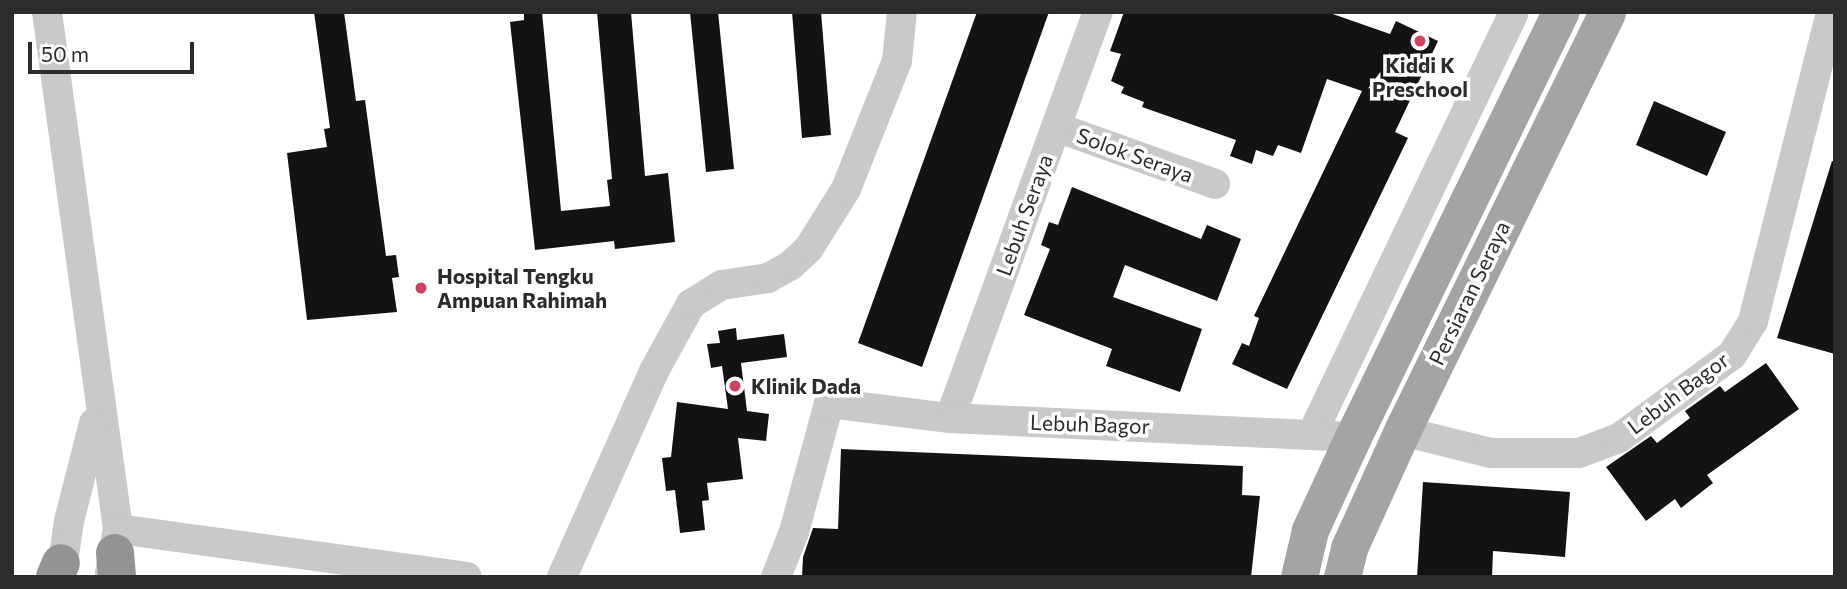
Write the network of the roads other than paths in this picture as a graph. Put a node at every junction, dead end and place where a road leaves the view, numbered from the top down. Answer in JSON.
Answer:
{"nodes":[{"id":1,"x":47,"y":12,"type":"edge"},
{"id":2,"x":902,"y":12,"type":"edge"},
{"id":3,"x":1098,"y":12,"type":"edge"},
{"id":4,"x":1560,"y":12,"type":"edge"},
{"id":5,"x":1606,"y":12,"type":"edge"},
{"id":6,"x":1831,"y":12,"type":"edge"},
{"id":7,"x":1515,"y":13,"type":"edge"},
{"id":8,"x":1540,"y":54,"type":"junction"},
{"id":9,"x":1056,"y":127,"type":"junction"},
{"id":10,"x":1215,"y":184,"type":"dead end"},
{"id":11,"x":1454,"y":234,"type":"junction"},
{"id":12,"x":1489,"y":252,"type":"junction"},
{"id":13,"x":99,"y":395,"type":"junction"},
{"id":14,"x":950,"y":418,"type":"junction"},
{"id":15,"x":1402,"y":431,"type":"junction"},
{"id":16,"x":1312,"y":434,"type":"junction"},
{"id":17,"x":1353,"y":437,"type":"junction"},
{"id":18,"x":115,"y":559,"type":"edge"},
{"id":19,"x":59,"y":572,"type":"edge"},
{"id":20,"x":467,"y":577,"type":"edge"},
{"id":21,"x":562,"y":577,"type":"edge"},
{"id":22,"x":776,"y":577,"type":"edge"},
{"id":23,"x":1299,"y":577,"type":"edge"},
{"id":24,"x":1342,"y":577,"type":"edge"}],
"edges":[{"from":1,"to":13,"type":"street"},
{"from":2,"to":21,"type":"street"},
{"from":3,"to":9,"type":"street","name":"Lebuh Seraya"},
{"from":4,"to":8,"type":"main road","name":"Persiaran Seraya"},
{"from":5,"to":12,"type":"main road","name":"Persiaran Seraya"},
{"from":6,"to":15,"type":"street","name":"Lebuh Bagor"},
{"from":7,"to":8,"type":"street"},
{"from":7,"to":16,"type":"street"},
{"from":8,"to":11,"type":"main road","name":"Persiaran Seraya"},
{"from":9,"to":10,"type":"street","name":"Solok Seraya"},
{"from":9,"to":14,"type":"street","name":"Lebuh Seraya"},
{"from":11,"to":12,"type":"main road"},
{"from":11,"to":17,"type":"main road","name":"Persiaran Seraya"},
{"from":12,"to":15,"type":"main road","name":"Persiaran Seraya"},
{"from":13,"to":18,"type":"street"},
{"from":13,"to":19,"type":"street"},
{"from":14,"to":16,"type":"street","name":"Lebuh Bagor"},
{"from":14,"to":22,"type":"street","name":"Lebuh Bagor"},
{"from":15,"to":24,"type":"main road","name":"Persiaran Seraya"},
{"from":16,"to":17,"type":"street","name":"Lebuh Bagor"},
{"from":17,"to":23,"type":"main road","name":"Persiaran Seraya"},
{"from":18,"to":20,"type":"street"}]}
